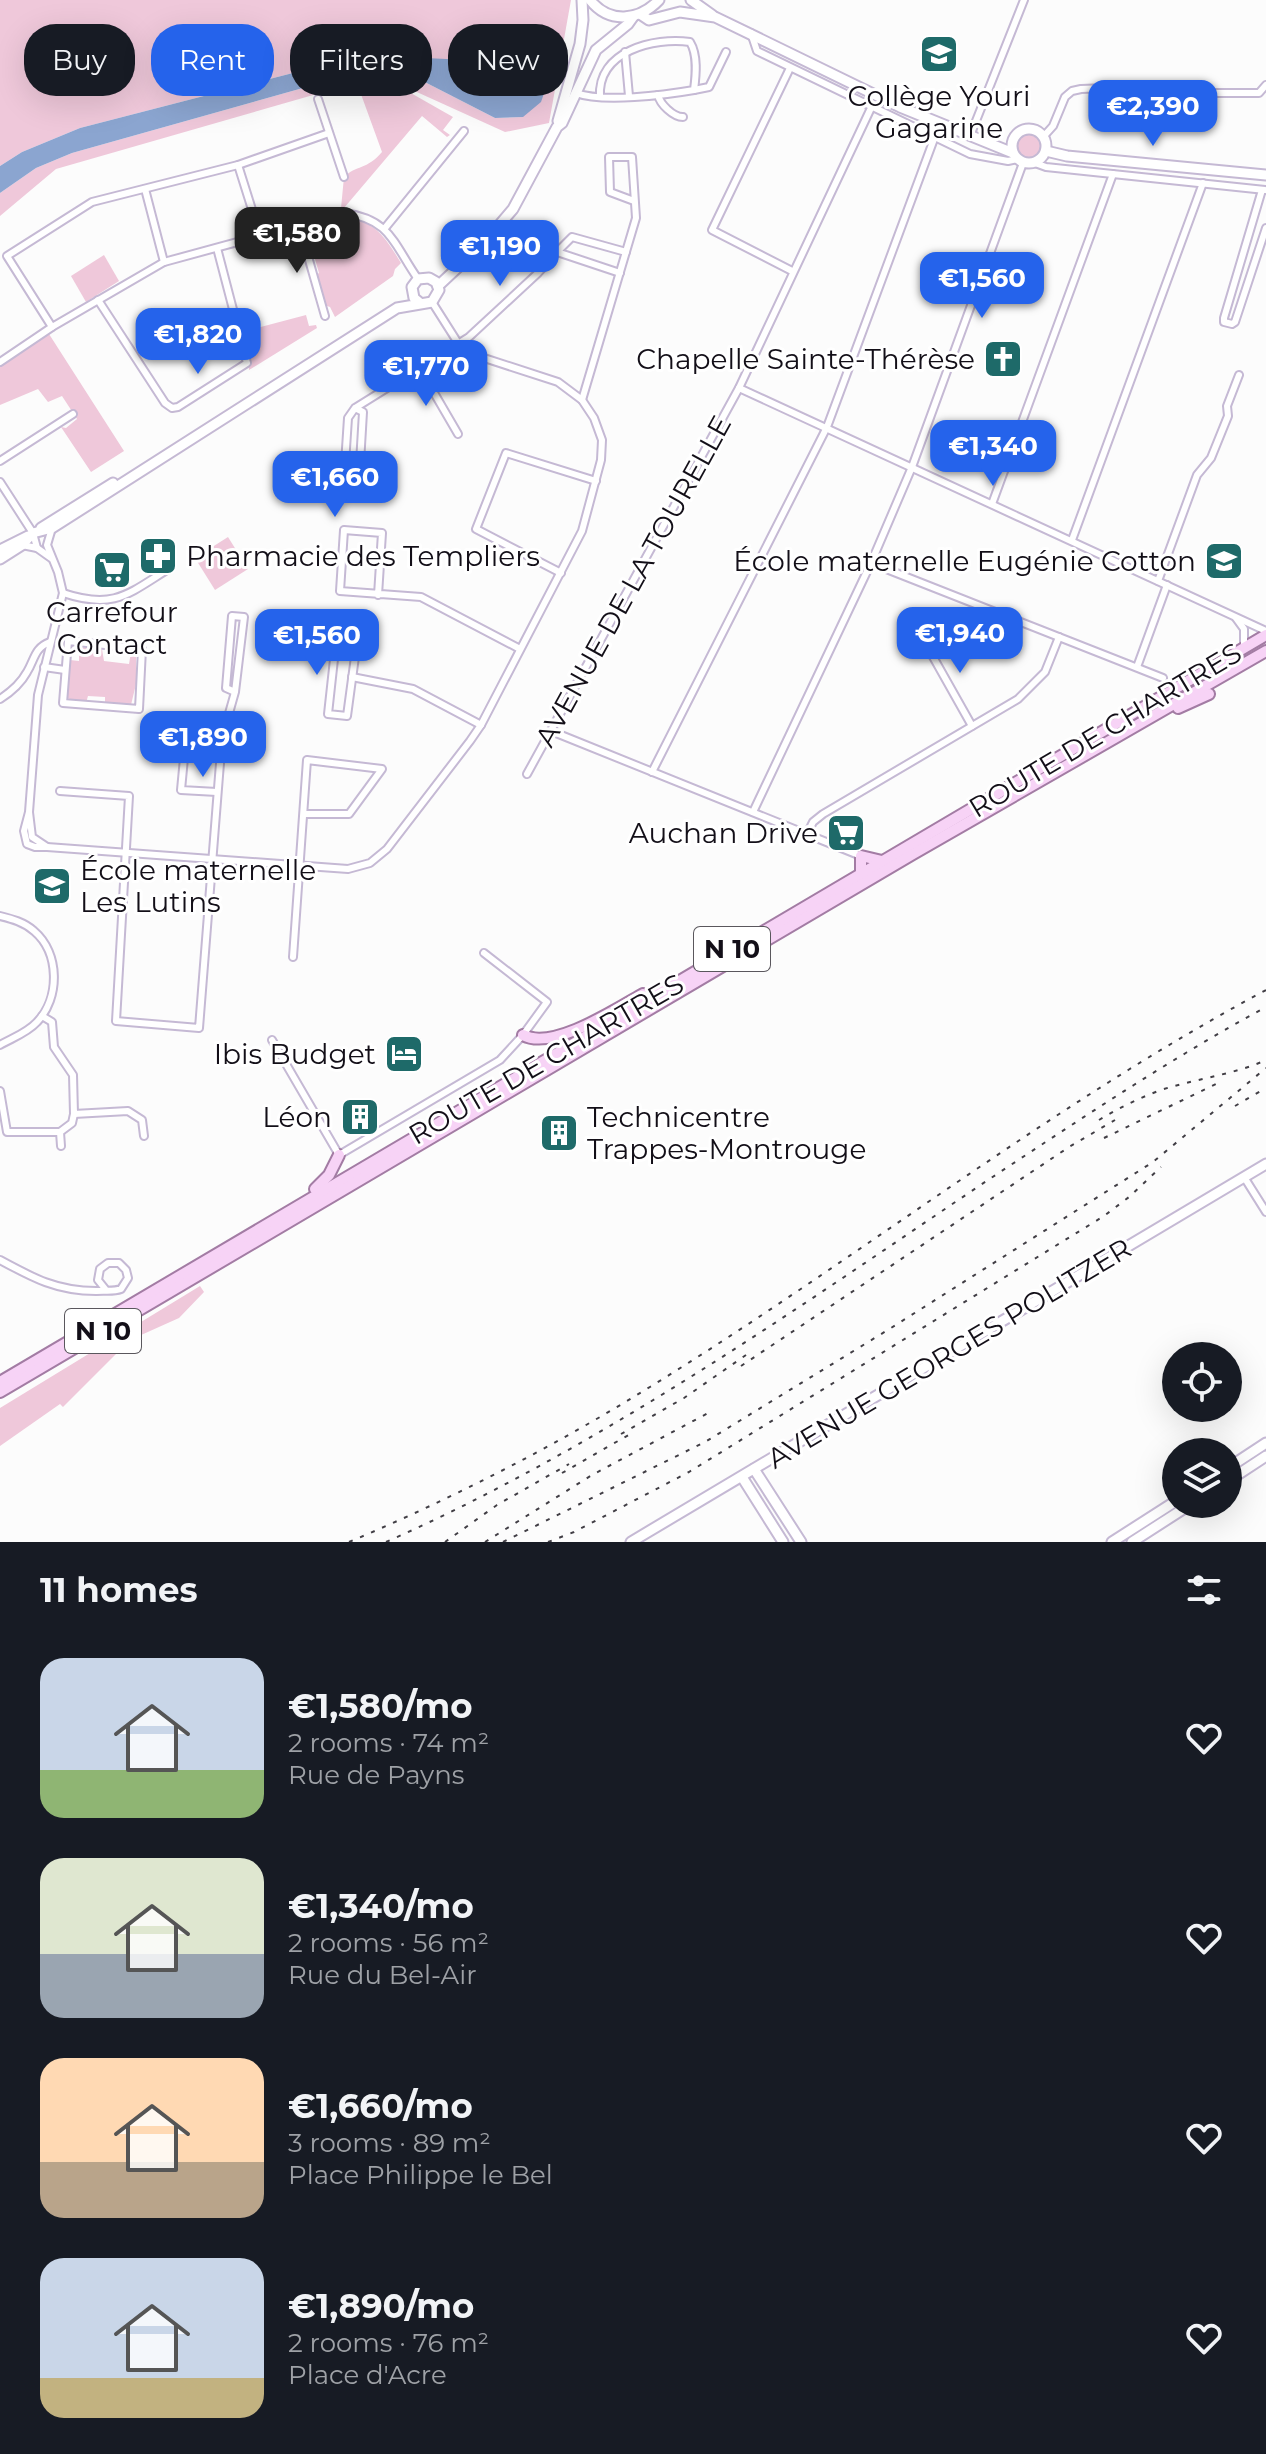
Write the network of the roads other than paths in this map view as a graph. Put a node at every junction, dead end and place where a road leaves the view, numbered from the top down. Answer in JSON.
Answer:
{"nodes":[{"id":1,"x":582,"y":0,"type":"edge"},
{"id":2,"x":590,"y":0,"type":"edge"},
{"id":3,"x":659,"y":0,"type":"edge"},
{"id":4,"x":691,"y":0,"type":"edge"},
{"id":5,"x":1024,"y":0,"type":"edge"},
{"id":6,"x":637,"y":16,"type":"junction"},
{"id":7,"x":715,"y":17,"type":"junction"},
{"id":8,"x":751,"y":33,"type":"junction"},
{"id":9,"x":625,"y":52,"type":"junction"},
{"id":10,"x":726,"y":52,"type":"dead end"},
{"id":11,"x":790,"y":68,"type":"junction"},
{"id":12,"x":1266,"y":85,"type":"edge"},
{"id":13,"x":694,"y":90,"type":"junction"},
{"id":14,"x":576,"y":93,"type":"junction"},
{"id":15,"x":658,"y":95,"type":"junction"},
{"id":16,"x":629,"y":96,"type":"junction"},
{"id":17,"x":600,"y":97,"type":"junction"},
{"id":18,"x":318,"y":99,"type":"dead end"},
{"id":19,"x":871,"y":108,"type":"junction"},
{"id":20,"x":683,"y":117,"type":"dead end"},
{"id":21,"x":557,"y":127,"type":"junction"},
{"id":22,"x":464,"y":131,"type":"dead end"},
{"id":23,"x":329,"y":133,"type":"junction"},
{"id":24,"x":970,"y":136,"type":"junction"},
{"id":25,"x":1044,"y":136,"type":"junction"},
{"id":26,"x":1014,"y":137,"type":"junction"},
{"id":27,"x":934,"y":139,"type":"junction"},
{"id":28,"x":984,"y":140,"type":"junction"},
{"id":29,"x":1046,"y":151,"type":"junction"},
{"id":30,"x":1018,"y":158,"type":"junction"},
{"id":31,"x":1035,"y":163,"type":"junction"},
{"id":32,"x":238,"y":165,"type":"junction"},
{"id":33,"x":1113,"y":174,"type":"junction"},
{"id":34,"x":344,"y":177,"type":"dead end"},
{"id":35,"x":1266,"y":177,"type":"edge"},
{"id":36,"x":1203,"y":183,"type":"junction"},
{"id":37,"x":145,"y":189,"type":"junction"},
{"id":38,"x":1264,"y":190,"type":"edge"},
{"id":39,"x":634,"y":201,"type":"junction"},
{"id":40,"x":299,"y":225,"type":"junction"},
{"id":41,"x":385,"y":228,"type":"junction"},
{"id":42,"x":1266,"y":228,"type":"edge"},
{"id":43,"x":260,"y":235,"type":"junction"},
{"id":44,"x":1247,"y":241,"type":"junction"},
{"id":45,"x":1263,"y":246,"type":"edge"},
{"id":46,"x":217,"y":248,"type":"junction"},
{"id":47,"x":557,"y":252,"type":"junction"},
{"id":48,"x":626,"y":252,"type":"junction"},
{"id":49,"x":164,"y":262,"type":"junction"},
{"id":50,"x":792,"y":271,"type":"junction"},
{"id":51,"x":620,"y":273,"type":"junction"},
{"id":52,"x":418,"y":279,"type":"junction"},
{"id":53,"x":435,"y":282,"type":"junction"},
{"id":54,"x":412,"y":291,"type":"junction"},
{"id":55,"x":98,"y":300,"type":"junction"},
{"id":56,"x":432,"y":302,"type":"junction"},
{"id":57,"x":420,"y":303,"type":"junction"},
{"id":58,"x":397,"y":308,"type":"junction"},
{"id":59,"x":325,"y":316,"type":"dead end"},
{"id":60,"x":52,"y":327,"type":"junction"},
{"id":61,"x":458,"y":343,"type":"junction"},
{"id":62,"x":0,"y":362,"type":"edge"},
{"id":63,"x":419,"y":367,"type":"junction"},
{"id":64,"x":1239,"y":375,"type":"dead end"},
{"id":65,"x":739,"y":388,"type":"junction"},
{"id":66,"x":582,"y":400,"type":"junction"},
{"id":67,"x":355,"y":408,"type":"junction"},
{"id":68,"x":73,"y":414,"type":"dead end"},
{"id":69,"x":827,"y":427,"type":"junction"},
{"id":70,"x":458,"y":434,"type":"dead end"},
{"id":71,"x":0,"y":461,"type":"edge"},
{"id":72,"x":151,"y":463,"type":"junction"},
{"id":73,"x":912,"y":467,"type":"junction"},
{"id":74,"x":596,"y":481,"type":"junction"},
{"id":75,"x":0,"y":482,"type":"edge"},
{"id":76,"x":992,"y":504,"type":"junction"},
{"id":77,"x":52,"y":528,"type":"junction"},
{"id":78,"x":33,"y":533,"type":"junction"},
{"id":79,"x":1072,"y":540,"type":"junction"},
{"id":80,"x":22,"y":545,"type":"junction"},
{"id":81,"x":47,"y":545,"type":"junction"},
{"id":82,"x":37,"y":548,"type":"junction"},
{"id":83,"x":0,"y":550,"type":"edge"},
{"id":84,"x":51,"y":558,"type":"junction"},
{"id":85,"x":0,"y":559,"type":"edge"},
{"id":86,"x":871,"y":563,"type":"junction"},
{"id":87,"x":170,"y":568,"type":"dead end"},
{"id":88,"x":561,"y":573,"type":"junction"},
{"id":89,"x":1158,"y":581,"type":"junction"},
{"id":90,"x":1167,"y":585,"type":"junction"},
{"id":91,"x":63,"y":593,"type":"junction"},
{"id":92,"x":378,"y":595,"type":"junction"},
{"id":93,"x":1234,"y":615,"type":"junction"},
{"id":94,"x":1266,"y":633,"type":"edge"},
{"id":95,"x":1059,"y":637,"type":"junction"},
{"id":96,"x":923,"y":639,"type":"dead end"},
{"id":97,"x":50,"y":642,"type":"junction"},
{"id":98,"x":1244,"y":648,"type":"junction"},
{"id":99,"x":520,"y":649,"type":"junction"},
{"id":100,"x":1266,"y":651,"type":"edge"},
{"id":101,"x":48,"y":652,"type":"junction"},
{"id":102,"x":44,"y":667,"type":"junction"},
{"id":103,"x":1137,"y":667,"type":"junction"},
{"id":104,"x":29,"y":669,"type":"junction"},
{"id":105,"x":65,"y":670,"type":"junction"},
{"id":106,"x":352,"y":677,"type":"junction"},
{"id":107,"x":1163,"y":678,"type":"dead end"},
{"id":108,"x":235,"y":692,"type":"junction"},
{"id":109,"x":1209,"y":694,"type":"dead end"},
{"id":110,"x":0,"y":699,"type":"edge"},
{"id":111,"x":1157,"y":713,"type":"junction"},
{"id":112,"x":481,"y":725,"type":"junction"},
{"id":113,"x":972,"y":726,"type":"junction"},
{"id":114,"x":551,"y":731,"type":"junction"},
{"id":115,"x":222,"y":738,"type":"junction"},
{"id":116,"x":652,"y":772,"type":"junction"},
{"id":117,"x":527,"y":774,"type":"dead end"},
{"id":118,"x":60,"y":791,"type":"dead end"},
{"id":119,"x":217,"y":792,"type":"junction"},
{"id":120,"x":753,"y":812,"type":"junction"},
{"id":121,"x":304,"y":814,"type":"junction"},
{"id":122,"x":807,"y":834,"type":"junction"},
{"id":123,"x":126,"y":853,"type":"junction"},
{"id":124,"x":861,"y":856,"type":"junction"},
{"id":125,"x":212,"y":860,"type":"junction"},
{"id":126,"x":882,"y":861,"type":"junction"},
{"id":127,"x":299,"y":867,"type":"junction"},
{"id":128,"x":861,"y":873,"type":"junction"},
{"id":129,"x":0,"y":916,"type":"edge"},
{"id":130,"x":484,"y":953,"type":"dead end"},
{"id":131,"x":293,"y":957,"type":"dead end"},
{"id":132,"x":663,"y":990,"type":"junction"},
{"id":133,"x":42,"y":1016,"type":"junction"},
{"id":134,"x":523,"y":1035,"type":"junction"},
{"id":135,"x":272,"y":1040,"type":"dead end"},
{"id":136,"x":0,"y":1045,"type":"edge"},
{"id":137,"x":0,"y":1091,"type":"edge"},
{"id":138,"x":74,"y":1114,"type":"junction"},
{"id":139,"x":60,"y":1132,"type":"junction"},
{"id":140,"x":144,"y":1136,"type":"dead end"},
{"id":141,"x":61,"y":1146,"type":"dead end"},
{"id":142,"x":339,"y":1155,"type":"junction"},
{"id":143,"x":1266,"y":1164,"type":"edge"},
{"id":144,"x":1244,"y":1177,"type":"junction"},
{"id":145,"x":1266,"y":1212,"type":"edge"},
{"id":146,"x":241,"y":1238,"type":"junction"},
{"id":147,"x":0,"y":1260,"type":"edge"},
{"id":148,"x":202,"y":1267,"type":"junction"},
{"id":149,"x":106,"y":1290,"type":"junction"},
{"id":150,"x":0,"y":1382,"type":"edge"},
{"id":151,"x":0,"y":1392,"type":"edge"},
{"id":152,"x":1266,"y":1443,"type":"edge"},
{"id":153,"x":1266,"y":1456,"type":"edge"},
{"id":154,"x":1242,"y":1459,"type":"edge"},
{"id":155,"x":754,"y":1469,"type":"junction"},
{"id":156,"x":1242,"y":1472,"type":"edge"},
{"id":157,"x":742,"y":1477,"type":"junction"},
{"id":158,"x":1162,"y":1510,"type":"edge"},
{"id":159,"x":1169,"y":1518,"type":"edge"},
{"id":160,"x":631,"y":1542,"type":"edge"},
{"id":161,"x":783,"y":1542,"type":"edge"},
{"id":162,"x":801,"y":1542,"type":"edge"},
{"id":163,"x":1112,"y":1542,"type":"edge"},
{"id":164,"x":1132,"y":1542,"type":"edge"}],
"edges":[{"from":1,"to":21,"type":"street"},
{"from":2,"to":6,"type":"street"},
{"from":3,"to":6,"type":"street"},
{"from":4,"to":7,"type":"street"},
{"from":5,"to":24,"type":"street"},
{"from":6,"to":7,"type":"street"},
{"from":6,"to":14,"type":"street"},
{"from":7,"to":8,"type":"street"},
{"from":8,"to":11,"type":"street"},
{"from":8,"to":24,"type":"street"},
{"from":9,"to":13,"type":"street"},
{"from":9,"to":16,"type":"street"},
{"from":9,"to":17,"type":"street"},
{"from":10,"to":13,"type":"street"},
{"from":11,"to":19,"type":"street"},
{"from":11,"to":50,"type":"street"},
{"from":12,"to":25,"type":"street"},
{"from":13,"to":15,"type":"street"},
{"from":14,"to":17,"type":"street"},
{"from":14,"to":21,"type":"street"},
{"from":15,"to":16,"type":"street"},
{"from":15,"to":20,"type":"street"},
{"from":16,"to":17,"type":"street"},
{"from":18,"to":23,"type":"street"},
{"from":19,"to":27,"type":"street"},
{"from":19,"to":50,"type":"street","name":"AVENUE DE LA TOURELLE"},
{"from":21,"to":53,"type":"street"},
{"from":22,"to":41,"type":"street"},
{"from":23,"to":32,"type":"street"},
{"from":23,"to":34,"type":"street"},
{"from":24,"to":28,"type":"street"},
{"from":25,"to":26,"type":"street"},
{"from":25,"to":29,"type":"street"},
{"from":26,"to":28,"type":"street"},
{"from":26,"to":30,"type":"street"},
{"from":27,"to":30,"type":"street"},
{"from":27,"to":69,"type":"street"},
{"from":28,"to":30,"type":"street"},
{"from":29,"to":31,"type":"street"},
{"from":29,"to":35,"type":"street"},
{"from":30,"to":31,"type":"street"},
{"from":30,"to":73,"type":"street"},
{"from":31,"to":33,"type":"street"},
{"from":32,"to":37,"type":"street"},
{"from":32,"to":43,"type":"street"},
{"from":33,"to":36,"type":"street"},
{"from":33,"to":76,"type":"street"},
{"from":36,"to":38,"type":"street"},
{"from":36,"to":79,"type":"street"},
{"from":37,"to":49,"type":"street"},
{"from":37,"to":60,"type":"street"},
{"from":38,"to":44,"type":"street"},
{"from":39,"to":39,"type":"street"},
{"from":39,"to":48,"type":"street"},
{"from":40,"to":41,"type":"street"},
{"from":40,"to":43,"type":"street"},
{"from":40,"to":59,"type":"street"},
{"from":41,"to":52,"type":"street"},
{"from":42,"to":45,"type":"street"},
{"from":43,"to":46,"type":"street"},
{"from":44,"to":45,"type":"street"},
{"from":44,"to":45,"type":"street"},
{"from":46,"to":49,"type":"street"},
{"from":46,"to":55,"type":"street"},
{"from":47,"to":48,"type":"street"},
{"from":47,"to":51,"type":"street"},
{"from":47,"to":61,"type":"street"},
{"from":48,"to":51,"type":"street"},
{"from":49,"to":55,"type":"street"},
{"from":50,"to":65,"type":"street","name":"AVENUE DE LA TOURELLE"},
{"from":51,"to":66,"type":"street"},
{"from":52,"to":53,"type":"street"},
{"from":52,"to":54,"type":"street"},
{"from":53,"to":56,"type":"street"},
{"from":54,"to":57,"type":"street"},
{"from":54,"to":58,"type":"street"},
{"from":55,"to":60,"type":"street"},
{"from":56,"to":57,"type":"street"},
{"from":56,"to":61,"type":"street"},
{"from":57,"to":58,"type":"street"},
{"from":58,"to":72,"type":"street"},
{"from":60,"to":62,"type":"street"},
{"from":61,"to":63,"type":"street"},
{"from":61,"to":66,"type":"street"},
{"from":63,"to":67,"type":"street"},
{"from":63,"to":70,"type":"street"},
{"from":64,"to":89,"type":"street"},
{"from":65,"to":69,"type":"street"},
{"from":65,"to":114,"type":"street","name":"AVENUE DE LA TOURELLE"},
{"from":66,"to":74,"type":"street"},
{"from":67,"to":67,"type":"street"},
{"from":68,"to":71,"type":"street"},
{"from":69,"to":73,"type":"street"},
{"from":69,"to":116,"type":"street"},
{"from":72,"to":77,"type":"street"},
{"from":72,"to":78,"type":"street"},
{"from":73,"to":76,"type":"street"},
{"from":73,"to":86,"type":"street"},
{"from":74,"to":88,"type":"street"},
{"from":74,"to":88,"type":"street"},
{"from":75,"to":78,"type":"street"},
{"from":76,"to":79,"type":"street"},
{"from":77,"to":78,"type":"street"},
{"from":77,"to":81,"type":"street"},
{"from":78,"to":80,"type":"street"},
{"from":78,"to":81,"type":"street"},
{"from":78,"to":82,"type":"street"},
{"from":78,"to":83,"type":"street"},
{"from":79,"to":89,"type":"street"},
{"from":80,"to":82,"type":"street"},
{"from":80,"to":85,"type":"street"},
{"from":81,"to":84,"type":"street"},
{"from":82,"to":84,"type":"street"},
{"from":84,"to":91,"type":"street"},
{"from":86,"to":95,"type":"street"},
{"from":86,"to":120,"type":"street"},
{"from":87,"to":91,"type":"street"},
{"from":88,"to":99,"type":"street"},
{"from":89,"to":90,"type":"street"},
{"from":90,"to":93,"type":"street"},
{"from":90,"to":103,"type":"street"},
{"from":91,"to":97,"type":"street"},
{"from":92,"to":92,"type":"street"},
{"from":92,"to":99,"type":"street"},
{"from":93,"to":94,"type":"street"},
{"from":93,"to":98,"type":"street"},
{"from":94,"to":98,"type":"main road","name":"ROUTE DE CHARTRES","number":"N 10"},
{"from":95,"to":103,"type":"street"},
{"from":95,"to":113,"type":"street"},
{"from":96,"to":113,"type":"street"},
{"from":97,"to":101,"type":"street"},
{"from":97,"to":104,"type":"street"},
{"from":98,"to":126,"type":"main road","name":"ROUTE DE CHARTRES","number":"N 10"},
{"from":99,"to":112,"type":"street"},
{"from":100,"to":111,"type":"main road","name":"ROUTE DE CHARTRES","number":"N 10"},
{"from":101,"to":102,"type":"street"},
{"from":101,"to":104,"type":"street"},
{"from":102,"to":105,"type":"street"},
{"from":102,"to":123,"type":"street"},
{"from":103,"to":107,"type":"street"},
{"from":104,"to":110,"type":"street"},
{"from":105,"to":105,"type":"street"},
{"from":106,"to":106,"type":"street"},
{"from":106,"to":112,"type":"street"},
{"from":108,"to":108,"type":"street"},
{"from":108,"to":115,"type":"street"},
{"from":109,"to":111,"type":"main road"},
{"from":111,"to":148,"type":"main road","name":"ROUTE DE CHARTRES","number":"N 10"},
{"from":112,"to":127,"type":"street"},
{"from":113,"to":122,"type":"street"},
{"from":114,"to":116,"type":"street"},
{"from":114,"to":117,"type":"street","name":"AVENUE DE LA TOURELLE"},
{"from":115,"to":119,"type":"street"},
{"from":115,"to":119,"type":"street"},
{"from":116,"to":120,"type":"street"},
{"from":118,"to":123,"type":"street"},
{"from":119,"to":125,"type":"street"},
{"from":120,"to":122,"type":"street"},
{"from":121,"to":121,"type":"street"},
{"from":121,"to":127,"type":"street"},
{"from":122,"to":124,"type":"street"},
{"from":123,"to":125,"type":"street"},
{"from":123,"to":125,"type":"street"},
{"from":124,"to":126,"type":"main road"},
{"from":124,"to":128,"type":"main road"},
{"from":125,"to":127,"type":"street"},
{"from":126,"to":128,"type":"main road","name":"ROUTE DE CHARTRES","number":"N 10"},
{"from":127,"to":131,"type":"street"},
{"from":128,"to":132,"type":"main road","name":"ROUTE DE CHARTRES","number":"N 10"},
{"from":129,"to":133,"type":"street"},
{"from":130,"to":134,"type":"street"},
{"from":132,"to":134,"type":"main road"},
{"from":132,"to":146,"type":"main road","name":"ROUTE DE CHARTRES","number":"N 10"},
{"from":133,"to":136,"type":"street"},
{"from":133,"to":138,"type":"street"},
{"from":134,"to":142,"type":"street"},
{"from":135,"to":142,"type":"street"},
{"from":137,"to":139,"type":"street"},
{"from":138,"to":139,"type":"street"},
{"from":138,"to":140,"type":"street"},
{"from":139,"to":141,"type":"street"},
{"from":142,"to":146,"type":"main road"},
{"from":143,"to":144,"type":"street","name":"AVENUE GEORGES POLITZER"},
{"from":144,"to":145,"type":"street"},
{"from":144,"to":155,"type":"street","name":"AVENUE GEORGES POLITZER"},
{"from":146,"to":148,"type":"main road","name":"ROUTE DE CHARTRES","number":"N 10"},
{"from":147,"to":149,"type":"street"},
{"from":148,"to":150,"type":"main road","number":"N 10"},
{"from":148,"to":151,"type":"main road","number":"N 10"},
{"from":149,"to":149,"type":"street"},
{"from":152,"to":154,"type":"street"},
{"from":153,"to":156,"type":"street"},
{"from":155,"to":157,"type":"street","name":"AVENUE GEORGES POLITZER"},
{"from":155,"to":162,"type":"street"},
{"from":157,"to":160,"type":"street","name":"AVENUE GEORGES POLITZER"},
{"from":157,"to":161,"type":"street"},
{"from":158,"to":163,"type":"street"},
{"from":159,"to":164,"type":"street"}]}
